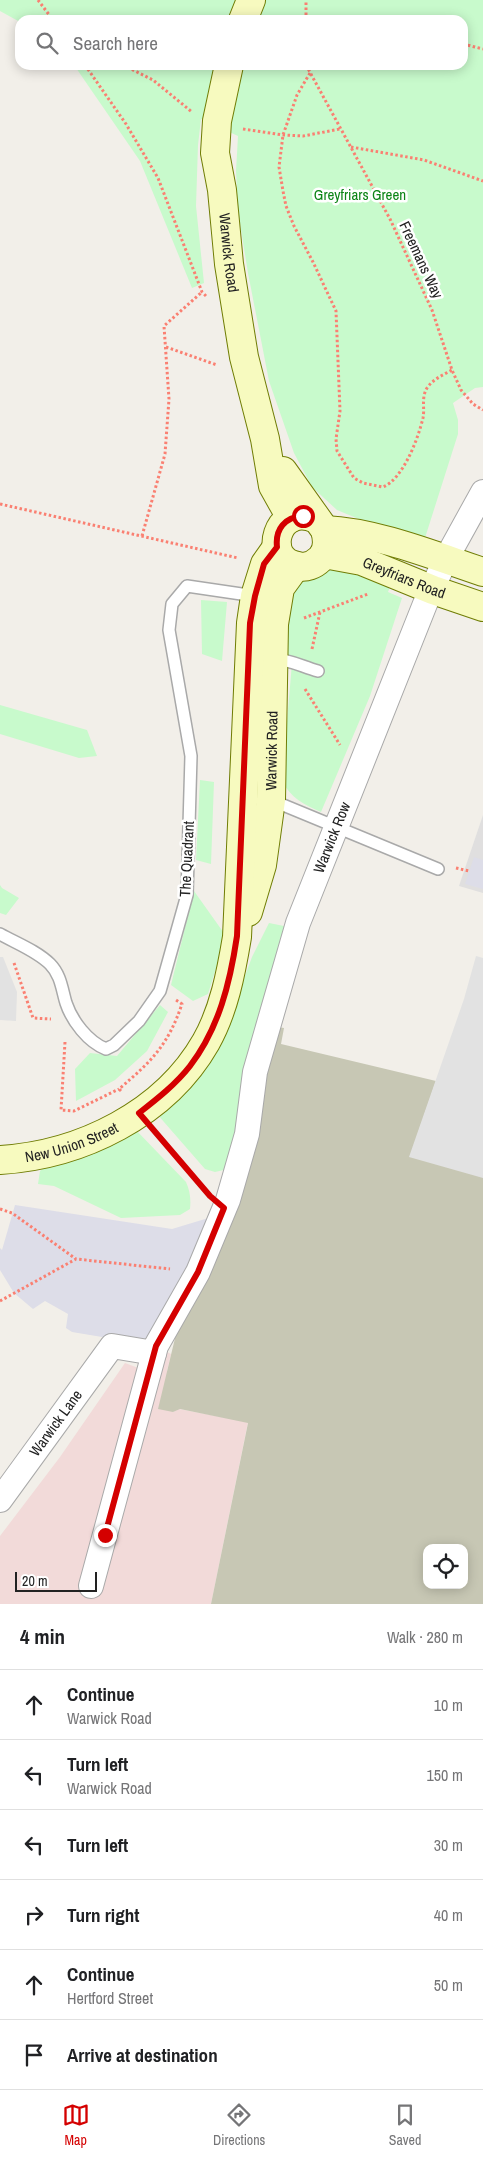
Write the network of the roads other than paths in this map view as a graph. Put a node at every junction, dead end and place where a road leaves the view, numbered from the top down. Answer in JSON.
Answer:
{"nodes":[{"id":1,"x":250,"y":0,"type":"edge"},
{"id":2,"x":245,"y":15,"type":"edge"},
{"id":3,"x":228,"y":70,"type":"edge"},
{"id":4,"x":483,"y":492,"type":"edge"},
{"id":5,"x":314,"y":530,"type":"junction"},
{"id":6,"x":277,"y":547,"type":"junction"},
{"id":7,"x":446,"y":559,"type":"junction"},
{"id":8,"x":296,"y":566,"type":"junction"},
{"id":9,"x":483,"y":572,"type":"edge"},
{"id":10,"x":433,"y":590,"type":"junction"},
{"id":11,"x":255,"y":596,"type":"junction"},
{"id":12,"x":483,"y":607,"type":"edge"},
{"id":13,"x":274,"y":659,"type":"junction"},
{"id":14,"x":313,"y":670,"type":"road end"},
{"id":15,"x":271,"y":800,"type":"junction"},
{"id":16,"x":336,"y":826,"type":"junction"},
{"id":17,"x":438,"y":869,"type":"dead end"},
{"id":18,"x":0,"y":934,"type":"edge"},
{"id":19,"x":237,"y":936,"type":"junction"},
{"id":20,"x":139,"y":1113,"type":"joint"},
{"id":21,"x":0,"y":1160,"type":"edge"},
{"id":22,"x":152,"y":1350,"type":"junction"},
{"id":23,"x":0,"y":1500,"type":"edge"},
{"id":24,"x":91,"y":1586,"type":"dead end"}],
"edges":[{"from":1,"to":2,"type":"main road"},
{"from":3,"to":5,"type":"main road","name":"Warwick Road"},
{"from":4,"to":7,"type":"street","name":"Warwick Row"},
{"from":5,"to":6,"type":"main road","name":"Warwick Road"},
{"from":5,"to":7,"type":"main road","name":"Greyfriars Road"},
{"from":5,"to":8,"type":"main road"},
{"from":5,"to":10,"type":"main road","name":"Greyfriars Road"},
{"from":6,"to":8,"type":"main road"},
{"from":6,"to":11,"type":"main road","name":"Warwick Road"},
{"from":7,"to":9,"type":"main road","name":"Greyfriars Road"},
{"from":7,"to":10,"type":"street","name":"Warwick Row"},
{"from":8,"to":13,"type":"main road","name":"Warwick Road"},
{"from":10,"to":12,"type":"main road","name":"Greyfriars Road"},
{"from":10,"to":16,"type":"street","name":"Warwick Row"},
{"from":11,"to":18,"type":"lane","name":"The Quadrant"},
{"from":11,"to":19,"type":"main road","name":"Warwick Road"},
{"from":13,"to":14,"type":"lane"},
{"from":13,"to":15,"type":"main road","name":"Warwick Road"},
{"from":15,"to":16,"type":"lane"},
{"from":15,"to":19,"type":"main road","name":"Warwick Road"},
{"from":16,"to":17,"type":"lane"},
{"from":16,"to":22,"type":"street","name":"Warwick Row"},
{"from":19,"to":20,"type":"main road","name":"Warwick Road"},
{"from":20,"to":21,"type":"main road","name":"New Union Street"},
{"from":22,"to":23,"type":"street","name":"Warwick Lane"},
{"from":22,"to":24,"type":"street","name":"Warwick Row"}]}
